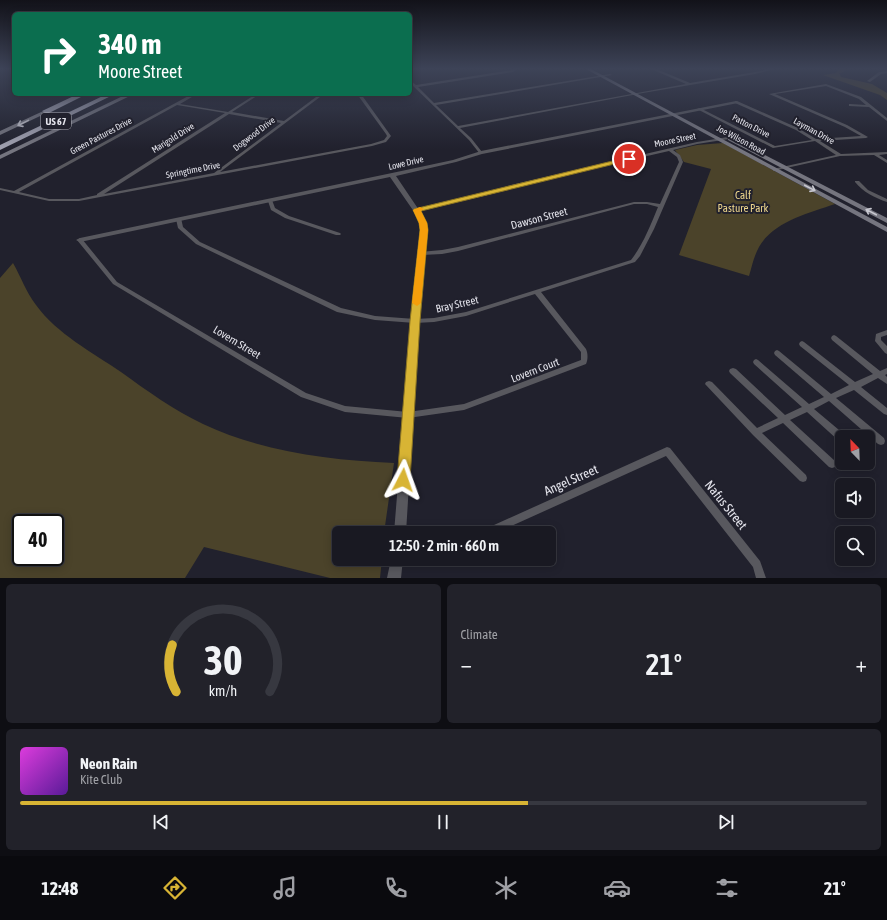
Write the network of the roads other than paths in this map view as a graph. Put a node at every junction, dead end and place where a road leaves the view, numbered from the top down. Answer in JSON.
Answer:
{"nodes":[{"id":1,"x":424,"y":95,"type":"edge"},
{"id":2,"x":488,"y":95,"type":"edge"},
{"id":3,"x":629,"y":95,"type":"edge"},
{"id":4,"x":636,"y":95,"type":"edge"},
{"id":5,"x":648,"y":95,"type":"edge"},
{"id":6,"x":773,"y":95,"type":"edge"},
{"id":7,"x":853,"y":95,"type":"edge"},
{"id":8,"x":80,"y":96,"type":"edge"},
{"id":9,"x":94,"y":96,"type":"edge"},
{"id":10,"x":108,"y":96,"type":"edge"},
{"id":11,"x":127,"y":96,"type":"edge"},
{"id":12,"x":191,"y":96,"type":"edge"},
{"id":13,"x":255,"y":96,"type":"edge"},
{"id":14,"x":319,"y":96,"type":"edge"},
{"id":15,"x":360,"y":96,"type":"edge"},
{"id":16,"x":736,"y":102,"type":"joint"},
{"id":17,"x":176,"y":104,"type":"junction"},
{"id":18,"x":433,"y":104,"type":"junction"},
{"id":19,"x":850,"y":105,"type":"dead end"},
{"id":20,"x":868,"y":106,"type":"junction"},
{"id":21,"x":699,"y":109,"type":"junction"},
{"id":22,"x":46,"y":112,"type":"joint"},
{"id":23,"x":228,"y":113,"type":"junction"},
{"id":24,"x":681,"y":113,"type":"junction"},
{"id":25,"x":672,"y":115,"type":"junction"},
{"id":26,"x":887,"y":120,"type":"edge"},
{"id":27,"x":284,"y":122,"type":"junction"},
{"id":28,"x":458,"y":127,"type":"junction"},
{"id":29,"x":0,"y":134,"type":"edge"},
{"id":30,"x":728,"y":138,"type":"junction"},
{"id":31,"x":0,"y":140,"type":"edge"},
{"id":32,"x":719,"y":140,"type":"junction"},
{"id":33,"x":816,"y":140,"type":"junction"},
{"id":34,"x":30,"y":143,"type":"joint"},
{"id":35,"x":0,"y":148,"type":"edge"},
{"id":36,"x":670,"y":150,"type":"junction"},
{"id":37,"x":481,"y":153,"type":"junction"},
{"id":38,"x":874,"y":153,"type":"junction"},
{"id":39,"x":887,"y":153,"type":"edge"},
{"id":40,"x":840,"y":155,"type":"junction"},
{"id":41,"x":0,"y":156,"type":"edge"},
{"id":42,"x":887,"y":162,"type":"edge"},
{"id":43,"x":785,"y":168,"type":"junction"},
{"id":44,"x":775,"y":170,"type":"junction"},
{"id":45,"x":215,"y":174,"type":"junction"},
{"id":46,"x":392,"y":175,"type":"junction"},
{"id":47,"x":857,"y":182,"type":"dead end"},
{"id":48,"x":0,"y":189,"type":"edge"},
{"id":49,"x":15,"y":192,"type":"junction"},
{"id":50,"x":96,"y":197,"type":"junction"},
{"id":51,"x":270,"y":200,"type":"junction"},
{"id":52,"x":887,"y":201,"type":"edge"},
{"id":53,"x":661,"y":206,"type":"junction"},
{"id":54,"x":416,"y":210,"type":"junction"},
{"id":55,"x":179,"y":219,"type":"junction"},
{"id":56,"x":887,"y":221,"type":"edge"},
{"id":57,"x":887,"y":230,"type":"edge"},
{"id":58,"x":338,"y":234,"type":"dead end"},
{"id":59,"x":80,"y":240,"type":"joint"},
{"id":60,"x":422,"y":252,"type":"junction"},
{"id":61,"x":537,"y":292,"type":"junction"},
{"id":62,"x":415,"y":321,"type":"junction"},
{"id":63,"x":887,"y":332,"type":"edge"},
{"id":64,"x":834,"y":338,"type":"dead end"},
{"id":65,"x":802,"y":344,"type":"dead end"},
{"id":66,"x":887,"y":351,"type":"edge"},
{"id":67,"x":777,"y":354,"type":"dead end"},
{"id":68,"x":756,"y":362,"type":"dead end"},
{"id":69,"x":733,"y":371,"type":"dead end"},
{"id":70,"x":887,"y":371,"type":"edge"},
{"id":71,"x":879,"y":375,"type":"junction"},
{"id":72,"x":887,"y":381,"type":"edge"},
{"id":73,"x":709,"y":384,"type":"dead end"},
{"id":74,"x":855,"y":386,"type":"junction"},
{"id":75,"x":830,"y":398,"type":"junction"},
{"id":76,"x":808,"y":408,"type":"junction"},
{"id":77,"x":887,"y":412,"type":"edge"},
{"id":78,"x":408,"y":415,"type":"junction"},
{"id":79,"x":784,"y":419,"type":"junction"},
{"id":80,"x":756,"y":432,"type":"junction"},
{"id":81,"x":835,"y":432,"type":"edge"},
{"id":82,"x":881,"y":441,"type":"dead end"},
{"id":83,"x":666,"y":452,"type":"joint"},
{"id":84,"x":832,"y":464,"type":"dead end"},
{"id":85,"x":803,"y":478,"type":"dead end"},
{"id":86,"x":400,"y":526,"type":"edge"},
{"id":87,"x":502,"y":526,"type":"edge"},
{"id":88,"x":396,"y":566,"type":"edge"},
{"id":89,"x":394,"y":578,"type":"edge"},
{"id":90,"x":761,"y":578,"type":"edge"}],
"edges":[{"from":1,"to":18,"type":"street"},
{"from":2,"to":18,"type":"street"},
{"from":3,"to":28,"type":"street"},
{"from":4,"to":25,"type":"main road","name":"Joe Wilson Road"},
{"from":5,"to":24,"type":"main road","name":"Joe Wilson Road"},
{"from":6,"to":33,"type":"street"},
{"from":7,"to":20,"type":"street"},
{"from":8,"to":22,"type":"highway"},
{"from":9,"to":31,"type":"highway","number":"US 67"},
{"from":10,"to":35,"type":"highway","number":"US 67"},
{"from":11,"to":34,"type":"main road"},
{"from":12,"to":17,"type":"street","name":"Green Pastures Drive"},
{"from":13,"to":23,"type":"street","name":"Marigold Drive"},
{"from":14,"to":27,"type":"street","name":"Dogwood Drive"},
{"from":15,"to":45,"type":"street","name":"Springtime Drive"},
{"from":16,"to":21,"type":"street","name":"Lowe Drive"},
{"from":16,"to":33,"type":"street","name":"Layman Drive"},
{"from":17,"to":23,"type":"street"},
{"from":17,"to":49,"type":"street","name":"Green Pastures Drive"},
{"from":18,"to":28,"type":"street"},
{"from":19,"to":20,"type":"street"},
{"from":20,"to":26,"type":"street"},
{"from":21,"to":24,"type":"street","name":"Lowe Drive"},
{"from":21,"to":33,"type":"street","name":"Patton Drive"},
{"from":22,"to":29,"type":"main road","one_way":true},
{"from":23,"to":27,"type":"street"},
{"from":23,"to":50,"type":"street","name":"Marigold Drive"},
{"from":24,"to":25,"type":"street","name":"Lowe Drive"},
{"from":24,"to":30,"type":"main road","name":"Joe Wilson Road"},
{"from":25,"to":32,"type":"main road","name":"Joe Wilson Road"},
{"from":25,"to":37,"type":"street","name":"Lowe Drive"},
{"from":27,"to":45,"type":"street","name":"Dogwood Drive"},
{"from":28,"to":37,"type":"street"},
{"from":30,"to":32,"type":"street","name":"Moore Street"},
{"from":30,"to":43,"type":"main road","name":"Joe Wilson Road"},
{"from":32,"to":36,"type":"street","name":"Moore Street"},
{"from":32,"to":44,"type":"main road","name":"Joe Wilson Road"},
{"from":33,"to":40,"type":"street","name":"Layman Drive"},
{"from":34,"to":41,"type":"highway"},
{"from":36,"to":53,"type":"street","name":"Bray Street"},
{"from":36,"to":54,"type":"street","name":"Moore Street"},
{"from":37,"to":46,"type":"street","name":"Lowe Drive"},
{"from":38,"to":39,"type":"street"},
{"from":38,"to":40,"type":"street"},
{"from":38,"to":42,"type":"street"},
{"from":40,"to":43,"type":"street"},
{"from":43,"to":44,"type":"street"},
{"from":56,"to":43,"type":"main road","name":"Joe Wilson Road","one_way":true},
{"from":44,"to":57,"type":"main road","name":"Joe Wilson Road","one_way":true},
{"from":45,"to":50,"type":"street","name":"Springtime Drive"},
{"from":46,"to":51,"type":"street","name":"Lowe Drive"},
{"from":46,"to":54,"type":"street"},
{"from":47,"to":52,"type":"street"},
{"from":48,"to":49,"type":"street","name":"Springtime Drive"},
{"from":49,"to":50,"type":"street","name":"Springtime Drive"},
{"from":51,"to":55,"type":"street","name":"Lowe Drive"},
{"from":51,"to":58,"type":"street"},
{"from":53,"to":60,"type":"street","name":"Dawson Street"},
{"from":53,"to":61,"type":"street","name":"Bray Street"},
{"from":54,"to":60,"type":"street"},
{"from":55,"to":59,"type":"street","name":"Lowe Drive"},
{"from":55,"to":62,"type":"street","name":"Bray Street"},
{"from":59,"to":78,"type":"street","name":"Lovern Street"},
{"from":60,"to":62,"type":"street"},
{"from":61,"to":62,"type":"street","name":"Bray Street"},
{"from":61,"to":78,"type":"street","name":"Lovern Court"},
{"from":62,"to":78,"type":"street"},
{"from":63,"to":66,"type":"street"},
{"from":64,"to":71,"type":"street"},
{"from":65,"to":74,"type":"street"},
{"from":67,"to":75,"type":"street"},
{"from":68,"to":76,"type":"street"},
{"from":69,"to":79,"type":"street"},
{"from":70,"to":71,"type":"street"},
{"from":71,"to":72,"type":"street"},
{"from":71,"to":74,"type":"street"},
{"from":73,"to":80,"type":"street"},
{"from":74,"to":75,"type":"street"},
{"from":74,"to":77,"type":"street"},
{"from":75,"to":76,"type":"street"},
{"from":75,"to":82,"type":"street"},
{"from":76,"to":79,"type":"street"},
{"from":76,"to":81,"type":"street"},
{"from":78,"to":86,"type":"street"},
{"from":79,"to":80,"type":"street"},
{"from":79,"to":84,"type":"street"},
{"from":80,"to":85,"type":"street"},
{"from":83,"to":87,"type":"street","name":"Angel Street"},
{"from":83,"to":90,"type":"street","name":"Nafus Street"},
{"from":88,"to":89,"type":"street"}]}
